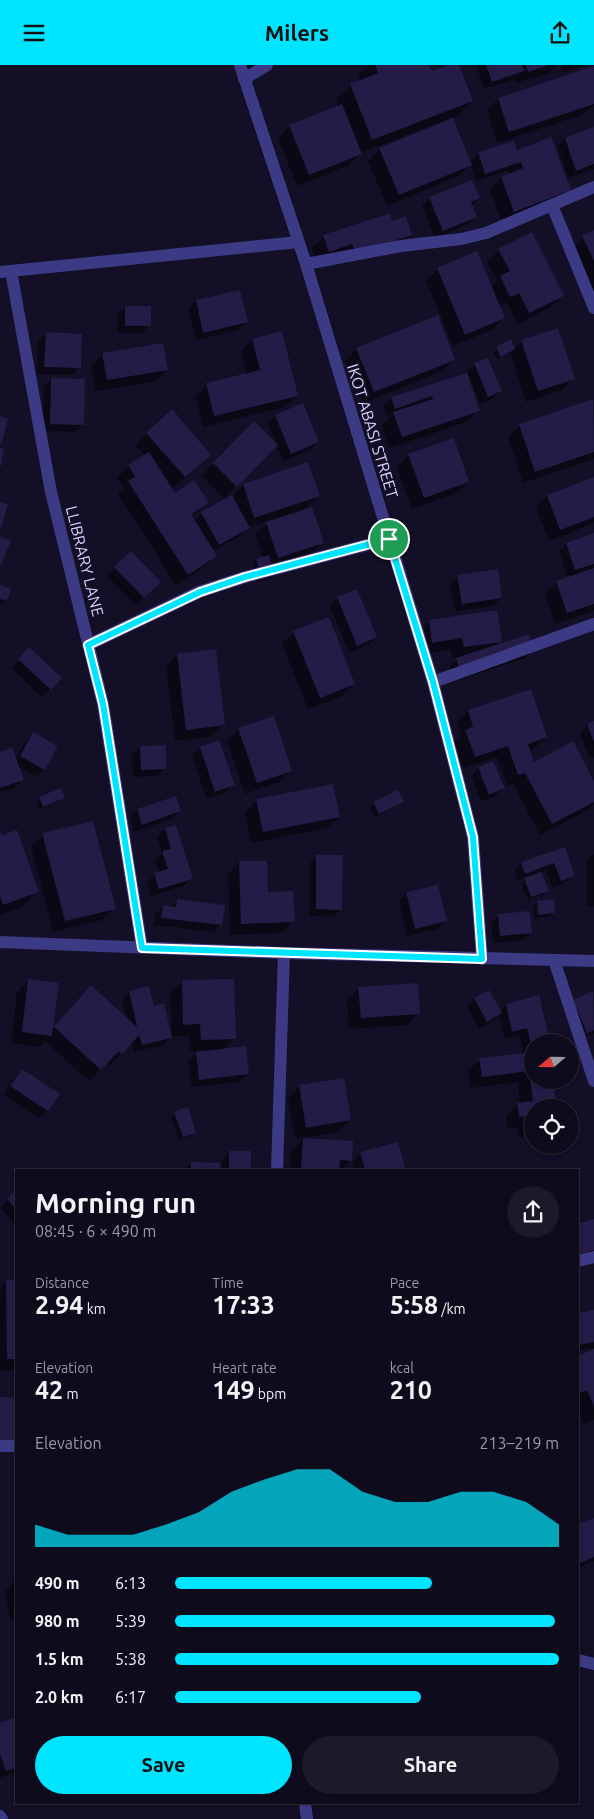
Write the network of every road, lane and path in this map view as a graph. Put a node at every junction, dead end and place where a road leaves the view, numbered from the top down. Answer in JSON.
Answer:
{"nodes":[{"id":1,"x":240,"y":65,"type":"edge"},
{"id":2,"x":267,"y":65,"type":"edge"},
{"id":3,"x":244,"y":79,"type":"junction"},
{"id":4,"x":594,"y":187,"type":"edge"},
{"id":5,"x":552,"y":205,"type":"junction"},
{"id":6,"x":298,"y":242,"type":"junction"},
{"id":7,"x":306,"y":264,"type":"junction"},
{"id":8,"x":5,"y":272,"type":"edge"},
{"id":9,"x":594,"y":308,"type":"edge"},
{"id":10,"x":389,"y":539,"type":"junction"},
{"id":11,"x":594,"y":624,"type":"edge"},
{"id":12,"x":88,"y":645,"type":"junction"},
{"id":13,"x":433,"y":682,"type":"junction"},
{"id":14,"x":0,"y":942,"type":"edge"},
{"id":15,"x":142,"y":948,"type":"junction"},
{"id":16,"x":284,"y":953,"type":"junction"},
{"id":17,"x":482,"y":959,"type":"junction"},
{"id":18,"x":554,"y":960,"type":"junction"},
{"id":19,"x":594,"y":961,"type":"edge"},
{"id":20,"x":594,"y":1081,"type":"edge"},
{"id":21,"x":277,"y":1169,"type":"edge"},
{"id":22,"x":594,"y":1257,"type":"edge"},
{"id":23,"x":579,"y":1261,"type":"edge"},
{"id":24,"x":0,"y":1446,"type":"edge"},
{"id":25,"x":15,"y":1446,"type":"edge"},
{"id":26,"x":579,"y":1660,"type":"edge"},
{"id":27,"x":594,"y":1664,"type":"edge"},
{"id":28,"x":304,"y":1804,"type":"edge"},
{"id":29,"x":307,"y":1819,"type":"edge"}],
"edges":[{"from":1,"to":3,"type":"street","name":"IKOT ABASI STREET"},
{"from":2,"to":3,"type":"street"},
{"from":3,"to":6,"type":"street","name":"IKOT ABASI STREET"},
{"from":4,"to":5,"type":"street"},
{"from":5,"to":7,"type":"street"},
{"from":5,"to":9,"type":"street"},
{"from":6,"to":7,"type":"street","name":"IKOT ABASI STREET"},
{"from":6,"to":8,"type":"street"},
{"from":7,"to":10,"type":"street","name":"IKOT ABASI STREET"},
{"from":8,"to":12,"type":"street","name":"LLIBRARY LANE"},
{"from":10,"to":12,"type":"street"},
{"from":10,"to":13,"type":"street","name":"IKOT ABASI STREET"},
{"from":11,"to":13,"type":"street"},
{"from":12,"to":15,"type":"street","name":"LLIBRARY LANE"},
{"from":13,"to":17,"type":"street","name":"IKOT ABASI STREET"},
{"from":14,"to":15,"type":"street"},
{"from":15,"to":16,"type":"street"},
{"from":16,"to":17,"type":"street"},
{"from":16,"to":21,"type":"street"},
{"from":17,"to":18,"type":"street"},
{"from":18,"to":19,"type":"street"},
{"from":18,"to":20,"type":"street"},
{"from":22,"to":23,"type":"street"},
{"from":24,"to":25,"type":"street"},
{"from":26,"to":27,"type":"street"},
{"from":28,"to":29,"type":"street"}]}
